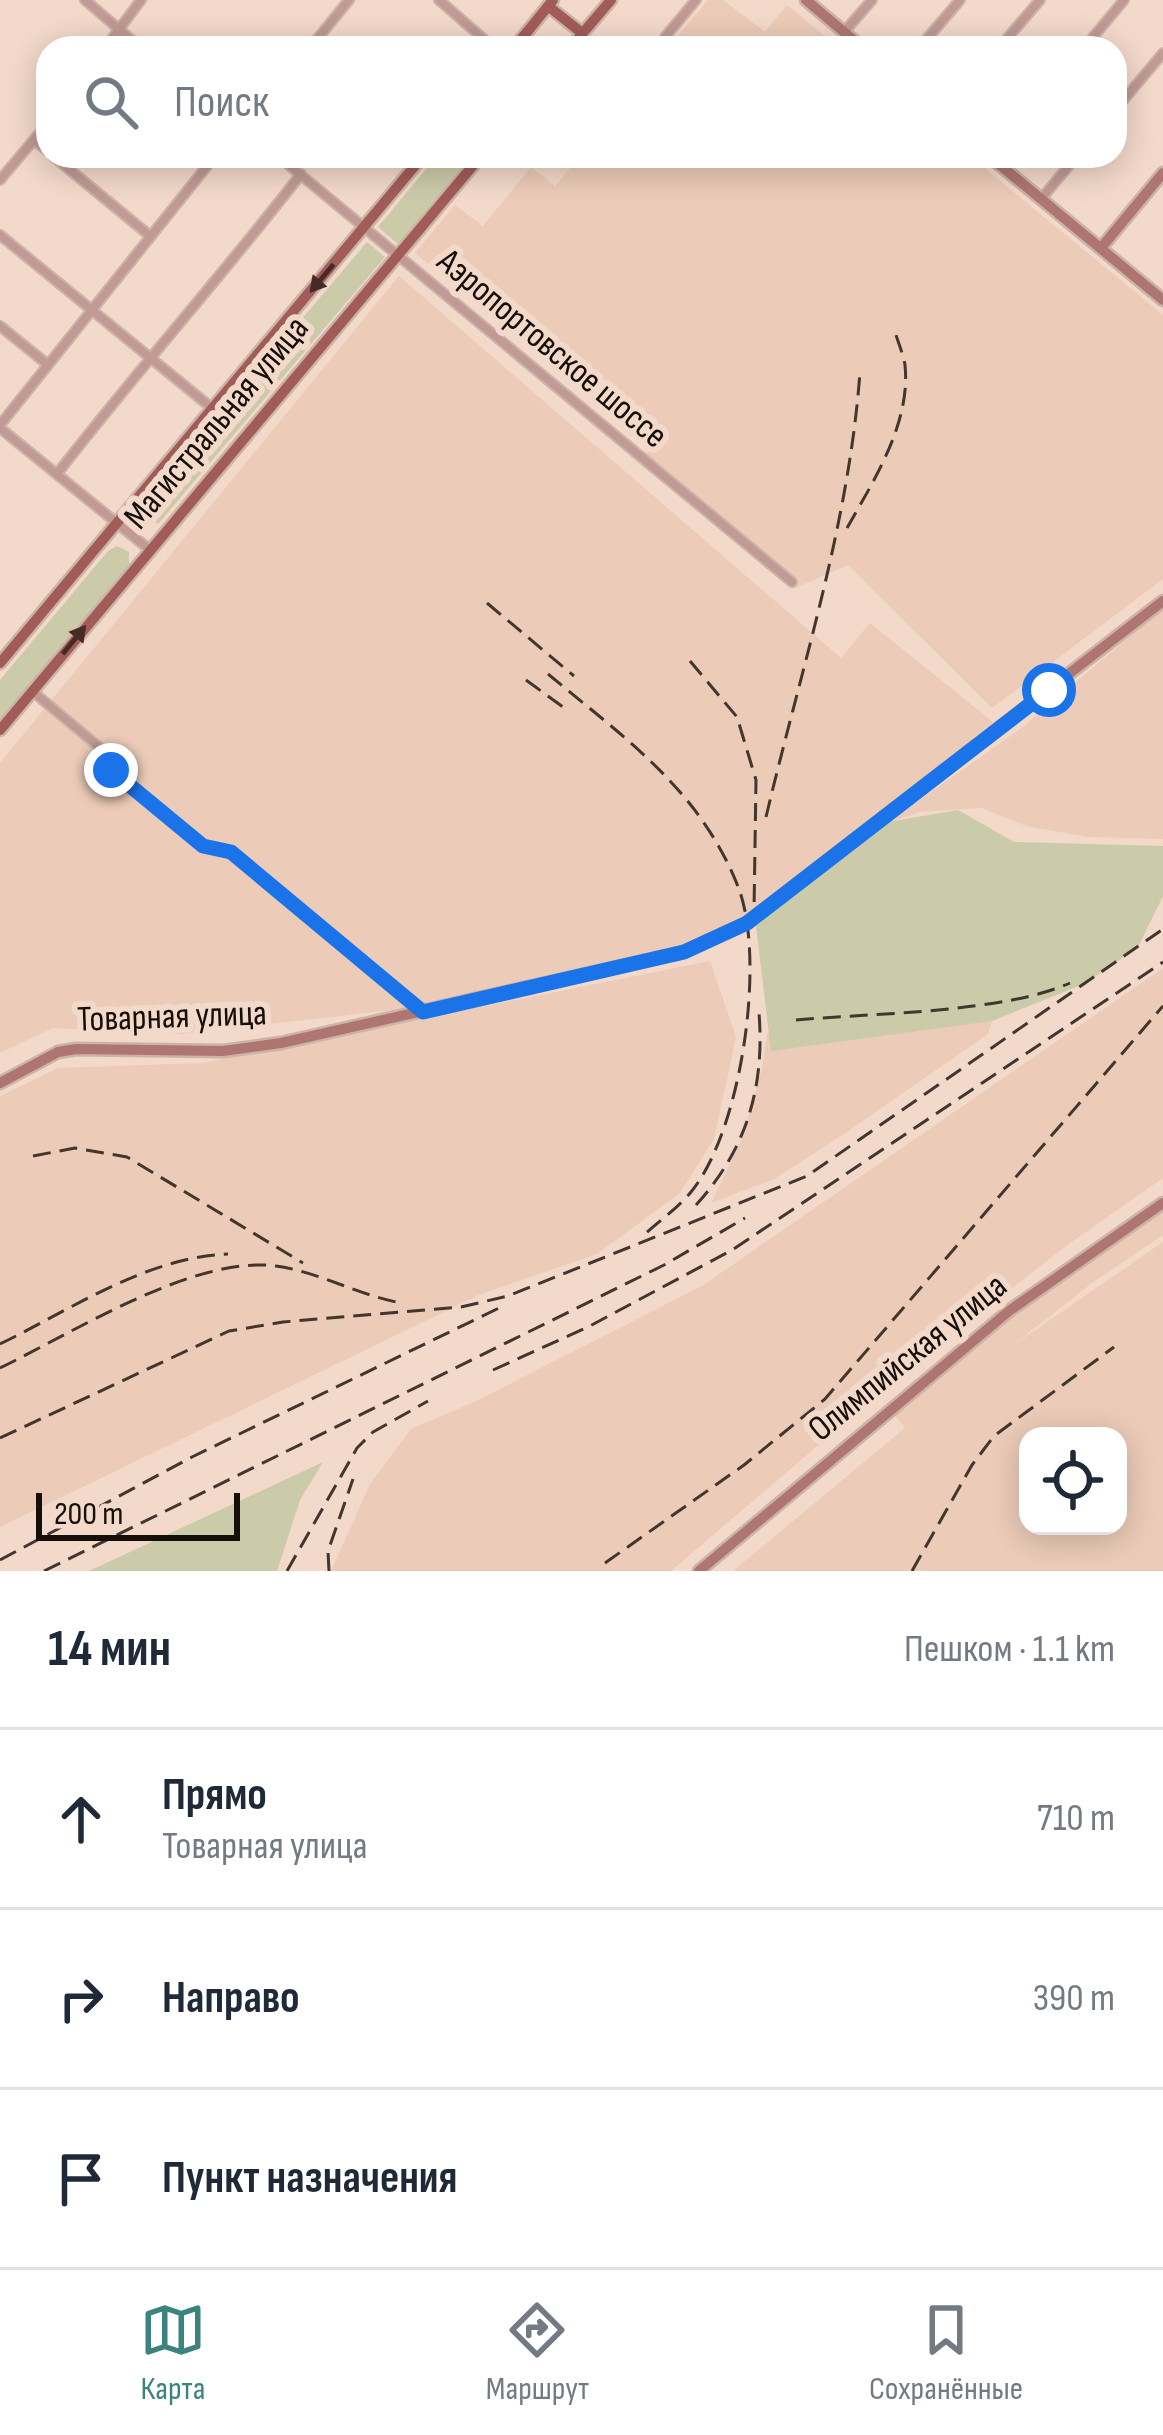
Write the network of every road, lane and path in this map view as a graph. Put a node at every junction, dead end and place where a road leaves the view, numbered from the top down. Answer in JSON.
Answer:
{"nodes":[{"id":1,"x":85,"y":0,"type":"edge"},
{"id":2,"x":141,"y":0,"type":"edge"},
{"id":3,"x":349,"y":0,"type":"edge"},
{"id":4,"x":439,"y":0,"type":"edge"},
{"id":5,"x":611,"y":0,"type":"edge"},
{"id":6,"x":696,"y":0,"type":"edge"},
{"id":7,"x":806,"y":0,"type":"edge"},
{"id":8,"x":872,"y":0,"type":"edge"},
{"id":9,"x":960,"y":0,"type":"edge"},
{"id":10,"x":1040,"y":0,"type":"edge"},
{"id":11,"x":1124,"y":0,"type":"edge"},
{"id":12,"x":551,"y":3,"type":"edge"},
{"id":13,"x":120,"y":28,"type":"junction"},
{"id":14,"x":844,"y":32,"type":"junction"},
{"id":15,"x":582,"y":33,"type":"junction"},
{"id":16,"x":114,"y":36,"type":"edge"},
{"id":17,"x":128,"y":36,"type":"edge"},
{"id":18,"x":320,"y":36,"type":"edge"},
{"id":19,"x":480,"y":36,"type":"edge"},
{"id":20,"x":524,"y":36,"type":"edge"},
{"id":21,"x":580,"y":36,"type":"edge"},
{"id":22,"x":665,"y":36,"type":"edge"},
{"id":23,"x":848,"y":36,"type":"edge"},
{"id":24,"x":929,"y":36,"type":"edge"},
{"id":25,"x":1009,"y":36,"type":"edge"},
{"id":26,"x":1094,"y":36,"type":"edge"},
{"id":27,"x":1163,"y":53,"type":"edge"},
{"id":28,"x":1127,"y":96,"type":"edge"},
{"id":29,"x":36,"y":138,"type":"edge"},
{"id":30,"x":34,"y":140,"type":"joint"},
{"id":31,"x":68,"y":168,"type":"edge"},
{"id":32,"x":205,"y":168,"type":"edge"},
{"id":33,"x":293,"y":168,"type":"edge"},
{"id":34,"x":413,"y":168,"type":"edge"},
{"id":35,"x":471,"y":168,"type":"edge"},
{"id":36,"x":1004,"y":168,"type":"edge"},
{"id":37,"x":1067,"y":168,"type":"edge"},
{"id":38,"x":1163,"y":172,"type":"edge"},
{"id":39,"x":301,"y":174,"type":"junction"},
{"id":40,"x":0,"y":180,"type":"edge"},
{"id":41,"x":1041,"y":199,"type":"junction"},
{"id":42,"x":363,"y":228,"type":"junction"},
{"id":43,"x":149,"y":235,"type":"junction"},
{"id":44,"x":0,"y":236,"type":"edge"},
{"id":45,"x":1101,"y":248,"type":"junction"},
{"id":46,"x":397,"y":255,"type":"junction"},
{"id":47,"x":1163,"y":300,"type":"edge"},
{"id":48,"x":90,"y":309,"type":"junction"},
{"id":49,"x":0,"y":326,"type":"edge"},
{"id":50,"x":148,"y":357,"type":"junction"},
{"id":51,"x":46,"y":364,"type":"junction"},
{"id":52,"x":213,"y":409,"type":"junction"},
{"id":53,"x":0,"y":426,"type":"edge"},
{"id":54,"x":57,"y":474,"type":"junction"},
{"id":55,"x":117,"y":523,"type":"junction"},
{"id":56,"x":150,"y":550,"type":"junction"},
{"id":57,"x":792,"y":582,"type":"dead end"},
{"id":58,"x":1163,"y":602,"type":"edge"},
{"id":59,"x":0,"y":663,"type":"edge"},
{"id":60,"x":32,"y":692,"type":"junction"},
{"id":61,"x":0,"y":730,"type":"edge"},
{"id":62,"x":423,"y":1012,"type":"junction"},
{"id":63,"x":0,"y":1083,"type":"edge"},
{"id":64,"x":1163,"y":1203,"type":"edge"},
{"id":65,"x":699,"y":1571,"type":"edge"}],
"edges":[{"from":1,"to":13,"type":"street"},
{"from":2,"to":13,"type":"street"},
{"from":3,"to":18,"type":"street"},
{"from":4,"to":19,"type":"street"},
{"from":5,"to":15,"type":"main road"},
{"from":6,"to":22,"type":"street"},
{"from":7,"to":14,"type":"street"},
{"from":8,"to":14,"type":"street"},
{"from":9,"to":24,"type":"street"},
{"from":10,"to":25,"type":"street"},
{"from":11,"to":26,"type":"street"},
{"from":12,"to":15,"type":"main road"},
{"from":12,"to":20,"type":"main road"},
{"from":13,"to":16,"type":"street"},
{"from":13,"to":17,"type":"street"},
{"from":14,"to":23,"type":"street"},
{"from":15,"to":21,"type":"main road"},
{"from":27,"to":28,"type":"street"},
{"from":29,"to":30,"type":"street"},
{"from":30,"to":40,"type":"street"},
{"from":31,"to":43,"type":"street"},
{"from":32,"to":43,"type":"street"},
{"from":33,"to":39,"type":"street","name":"Аэропортовское шоссе"},
{"from":34,"to":42,"type":"main road","name":"Магистральная улица"},
{"from":35,"to":46,"type":"main road","name":"Магистральная улица"},
{"from":36,"to":41,"type":"street"},
{"from":37,"to":41,"type":"street"},
{"from":38,"to":45,"type":"street"},
{"from":39,"to":42,"type":"street","name":"Аэропортовское шоссе"},
{"from":39,"to":50,"type":"street"},
{"from":41,"to":45,"type":"street"},
{"from":42,"to":46,"type":"street","name":"Аэропортовское шоссе"},
{"from":42,"to":52,"type":"main road","name":"Магистральная улица","one_way":true},
{"from":43,"to":48,"type":"street"},
{"from":44,"to":48,"type":"street"},
{"from":45,"to":47,"type":"street"},
{"from":46,"to":56,"type":"main road","name":"Магистральная улица"},
{"from":46,"to":57,"type":"street","name":"Аэропортовское шоссе"},
{"from":48,"to":50,"type":"street"},
{"from":48,"to":51,"type":"street"},
{"from":49,"to":51,"type":"street"},
{"from":50,"to":52,"type":"street"},
{"from":50,"to":54,"type":"street"},
{"from":51,"to":53,"type":"street"},
{"from":52,"to":55,"type":"main road","name":"Магистральная улица"},
{"from":53,"to":54,"type":"street"},
{"from":54,"to":55,"type":"street"},
{"from":55,"to":56,"type":"street"},
{"from":55,"to":59,"type":"main road","name":"Магистральная улица"},
{"from":60,"to":56,"type":"main road","name":"Магистральная улица","one_way":true},
{"from":58,"to":62,"type":"street","name":"Товарная улица"},
{"from":60,"to":61,"type":"main road","name":"Магистральная улица"},
{"from":60,"to":62,"type":"street"},
{"from":62,"to":63,"type":"street","name":"Товарная улица"},
{"from":64,"to":65,"type":"street","name":"Олимпийская улица"}]}
